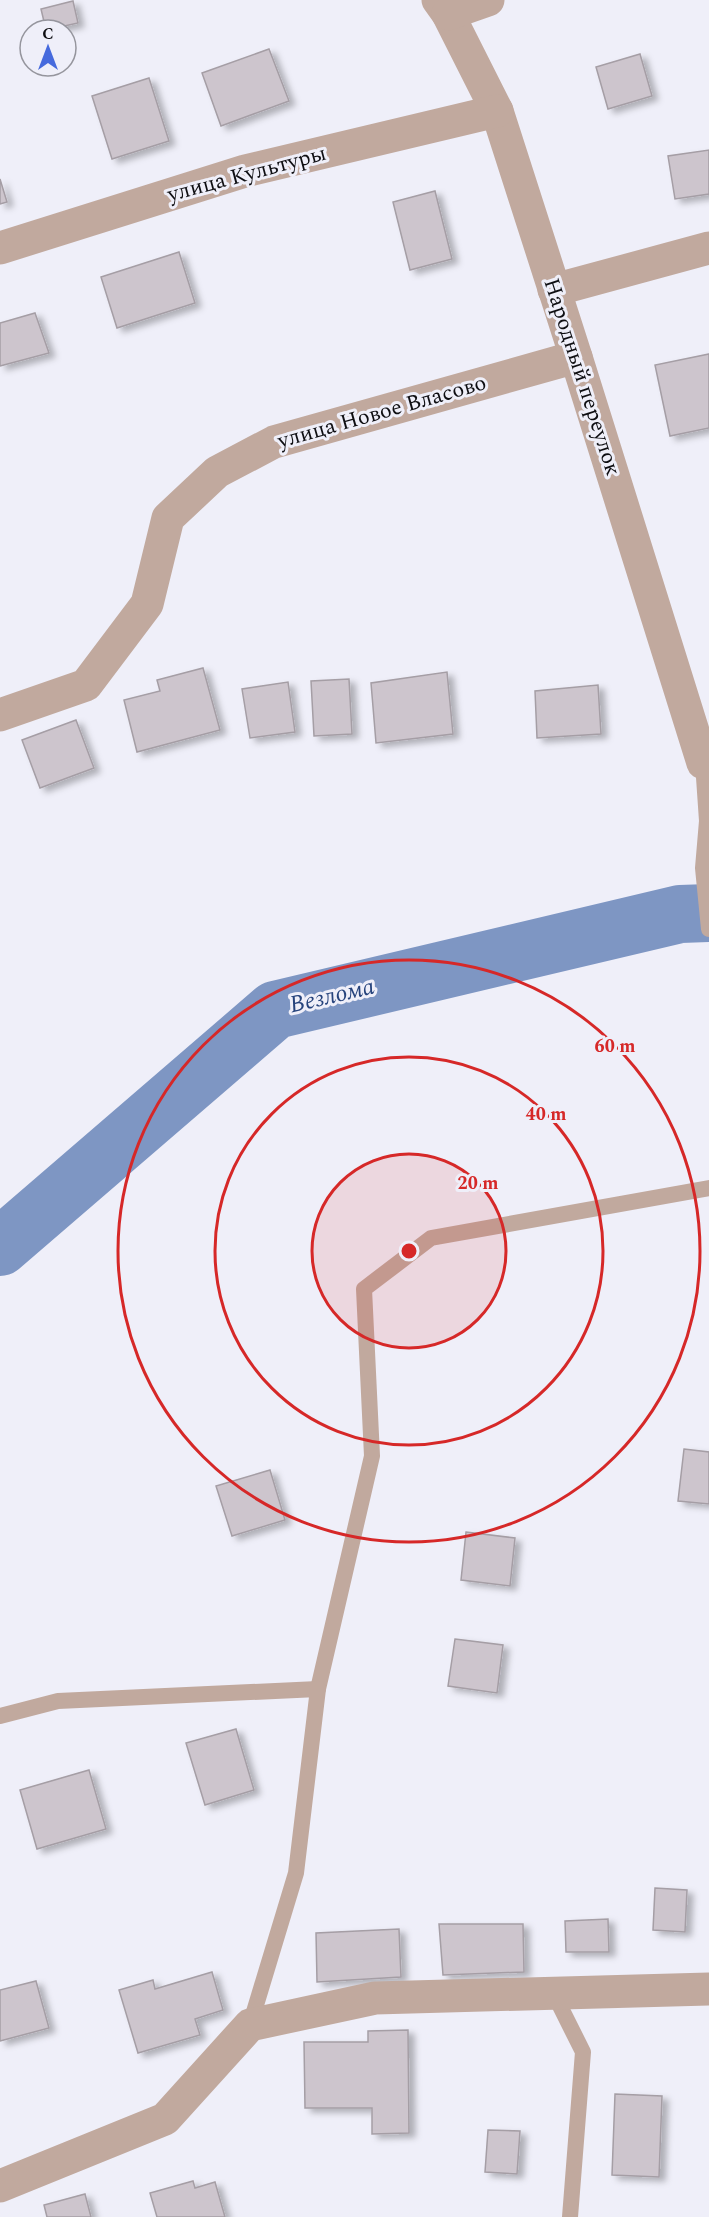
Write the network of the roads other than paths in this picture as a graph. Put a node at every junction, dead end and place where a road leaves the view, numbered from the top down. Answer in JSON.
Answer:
{"nodes":[{"id":1,"x":488,"y":0,"type":"edge"},
{"id":2,"x":443,"y":7,"type":"edge"},
{"id":3,"x":496,"y":111,"type":"junction"},
{"id":4,"x":0,"y":248,"type":"edge"},
{"id":5,"x":709,"y":248,"type":"edge"},
{"id":6,"x":554,"y":290,"type":"junction"},
{"id":7,"x":576,"y":357,"type":"junction"},
{"id":8,"x":0,"y":715,"type":"edge"},
{"id":9,"x":706,"y":763,"type":"edge"},
{"id":10,"x":709,"y":929,"type":"edge"},
{"id":11,"x":709,"y":1188,"type":"edge"},
{"id":12,"x":318,"y":1689,"type":"junction"},
{"id":13,"x":0,"y":1716,"type":"edge"},
{"id":14,"x":709,"y":1989,"type":"edge"},
{"id":15,"x":554,"y":1994,"type":"junction"},
{"id":16,"x":250,"y":2025,"type":"junction"},
{"id":17,"x":0,"y":2186,"type":"edge"},
{"id":18,"x":570,"y":2217,"type":"edge"}],
"edges":[{"from":1,"to":2,"type":"street"},
{"from":2,"to":3,"type":"street","name":"Народный переулок"},
{"from":3,"to":4,"type":"street","name":"улица Культуры"},
{"from":3,"to":6,"type":"street","name":"Народный переулок"},
{"from":5,"to":6,"type":"street"},
{"from":6,"to":7,"type":"street","name":"Народный переулок"},
{"from":7,"to":8,"type":"street","name":"улица Новое Власово"},
{"from":7,"to":9,"type":"street","name":"Народный переулок"},
{"from":9,"to":10,"type":"lane"},
{"from":11,"to":12,"type":"lane"},
{"from":12,"to":13,"type":"lane"},
{"from":12,"to":16,"type":"lane"},
{"from":14,"to":15,"type":"street"},
{"from":15,"to":16,"type":"street"},
{"from":15,"to":18,"type":"lane"},
{"from":16,"to":17,"type":"street"}]}
